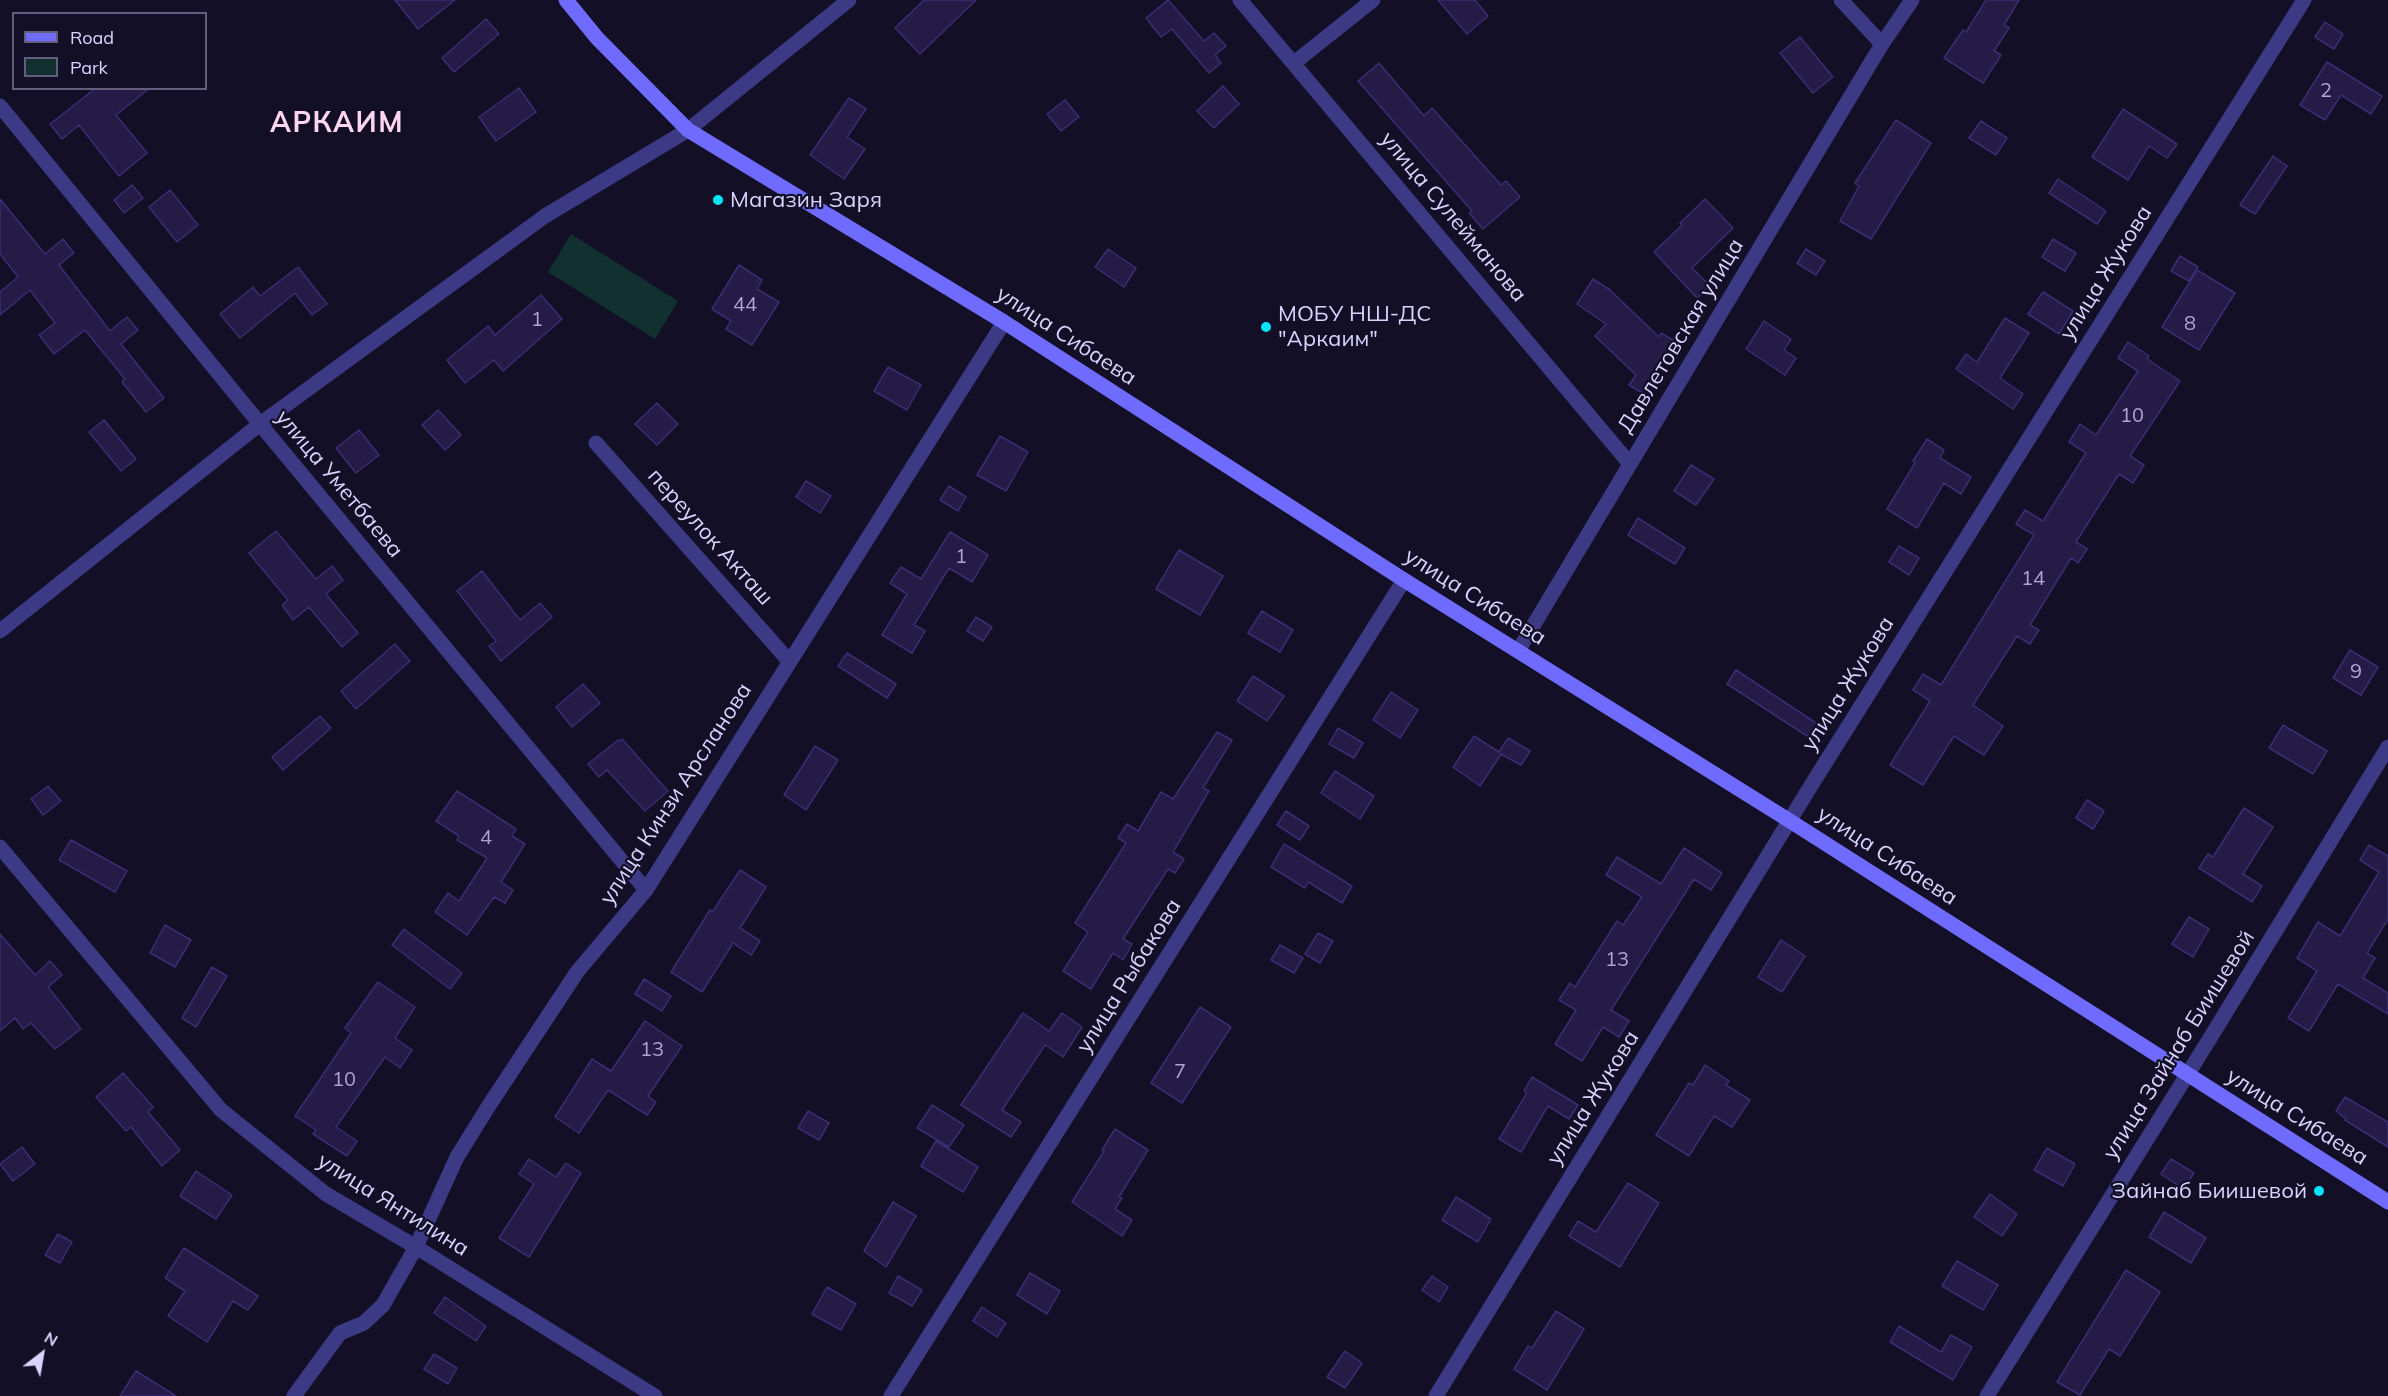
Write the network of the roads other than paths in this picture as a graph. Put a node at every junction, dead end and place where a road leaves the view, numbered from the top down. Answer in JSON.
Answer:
{"nodes":[{"id":1,"x":566,"y":0,"type":"edge"},
{"id":2,"x":849,"y":0,"type":"edge"},
{"id":3,"x":1240,"y":0,"type":"edge"},
{"id":4,"x":1373,"y":0,"type":"edge"},
{"id":5,"x":1841,"y":0,"type":"edge"},
{"id":6,"x":1912,"y":0,"type":"edge"},
{"id":7,"x":2304,"y":0,"type":"edge"},
{"id":8,"x":1882,"y":44,"type":"junction"},
{"id":9,"x":1294,"y":63,"type":"junction"},
{"id":10,"x":0,"y":106,"type":"edge"},
{"id":11,"x":688,"y":130,"type":"junction"},
{"id":12,"x":1004,"y":322,"type":"junction"},
{"id":13,"x":260,"y":424,"type":"junction"},
{"id":14,"x":596,"y":443,"type":"dead end"},
{"id":15,"x":1630,"y":464,"type":"junction"},
{"id":16,"x":1404,"y":580,"type":"junction"},
{"id":17,"x":0,"y":631,"type":"edge"},
{"id":18,"x":1518,"y":651,"type":"junction"},
{"id":19,"x":790,"y":662,"type":"junction"},
{"id":20,"x":2388,"y":747,"type":"edge"},
{"id":21,"x":1790,"y":820,"type":"junction"},
{"id":22,"x":0,"y":847,"type":"edge"},
{"id":23,"x":645,"y":890,"type":"junction"},
{"id":24,"x":2188,"y":1074,"type":"junction"},
{"id":25,"x":2388,"y":1202,"type":"edge"},
{"id":26,"x":416,"y":1247,"type":"junction"},
{"id":27,"x":294,"y":1396,"type":"edge"},
{"id":28,"x":655,"y":1396,"type":"edge"},
{"id":29,"x":891,"y":1396,"type":"edge"},
{"id":30,"x":1436,"y":1396,"type":"edge"},
{"id":31,"x":1987,"y":1396,"type":"edge"}],
"edges":[{"from":1,"to":11,"type":"main road","name":"улица Сибаева"},
{"from":2,"to":11,"type":"street"},
{"from":3,"to":9,"type":"street","name":"улица Сулейманова"},
{"from":4,"to":9,"type":"street"},
{"from":5,"to":8,"type":"street"},
{"from":6,"to":8,"type":"street","name":"Давлетовская улица"},
{"from":7,"to":21,"type":"street","name":"улица Жукова"},
{"from":8,"to":15,"type":"street","name":"Давлетовская улица"},
{"from":9,"to":15,"type":"street","name":"улица Сулейманова"},
{"from":10,"to":13,"type":"street","name":"улица Уметбаева"},
{"from":11,"to":12,"type":"main road","name":"улица Сибаева"},
{"from":11,"to":13,"type":"street"},
{"from":12,"to":16,"type":"main road","name":"улица Сибаева"},
{"from":12,"to":19,"type":"street","name":"улица Кинзи Арсланова"},
{"from":13,"to":17,"type":"street"},
{"from":13,"to":23,"type":"street","name":"улица Уметбаева"},
{"from":14,"to":19,"type":"street","name":"переулок Акташ"},
{"from":15,"to":18,"type":"street","name":"Давлетовская улица"},
{"from":16,"to":18,"type":"main road","name":"улица Сибаева"},
{"from":16,"to":29,"type":"street","name":"улица Рыбакова"},
{"from":18,"to":21,"type":"main road","name":"улица Сибаева"},
{"from":19,"to":23,"type":"street","name":"улица Кинзи Арсланова"},
{"from":20,"to":24,"type":"street","name":"улица Зайнаб Биишевой"},
{"from":21,"to":24,"type":"main road","name":"улица Сибаева"},
{"from":21,"to":30,"type":"street","name":"улица Жукова"},
{"from":22,"to":26,"type":"street","name":"улица Янтилина"},
{"from":23,"to":26,"type":"street","name":"улица Кинзи Арсланова"},
{"from":24,"to":25,"type":"main road","name":"улица Сибаева"},
{"from":24,"to":31,"type":"street","name":"улица Зайнаб Биишевой"},
{"from":26,"to":27,"type":"street","name":"улица Кинзи Арсланова"},
{"from":26,"to":28,"type":"street","name":"улица Янтилина"}]}
